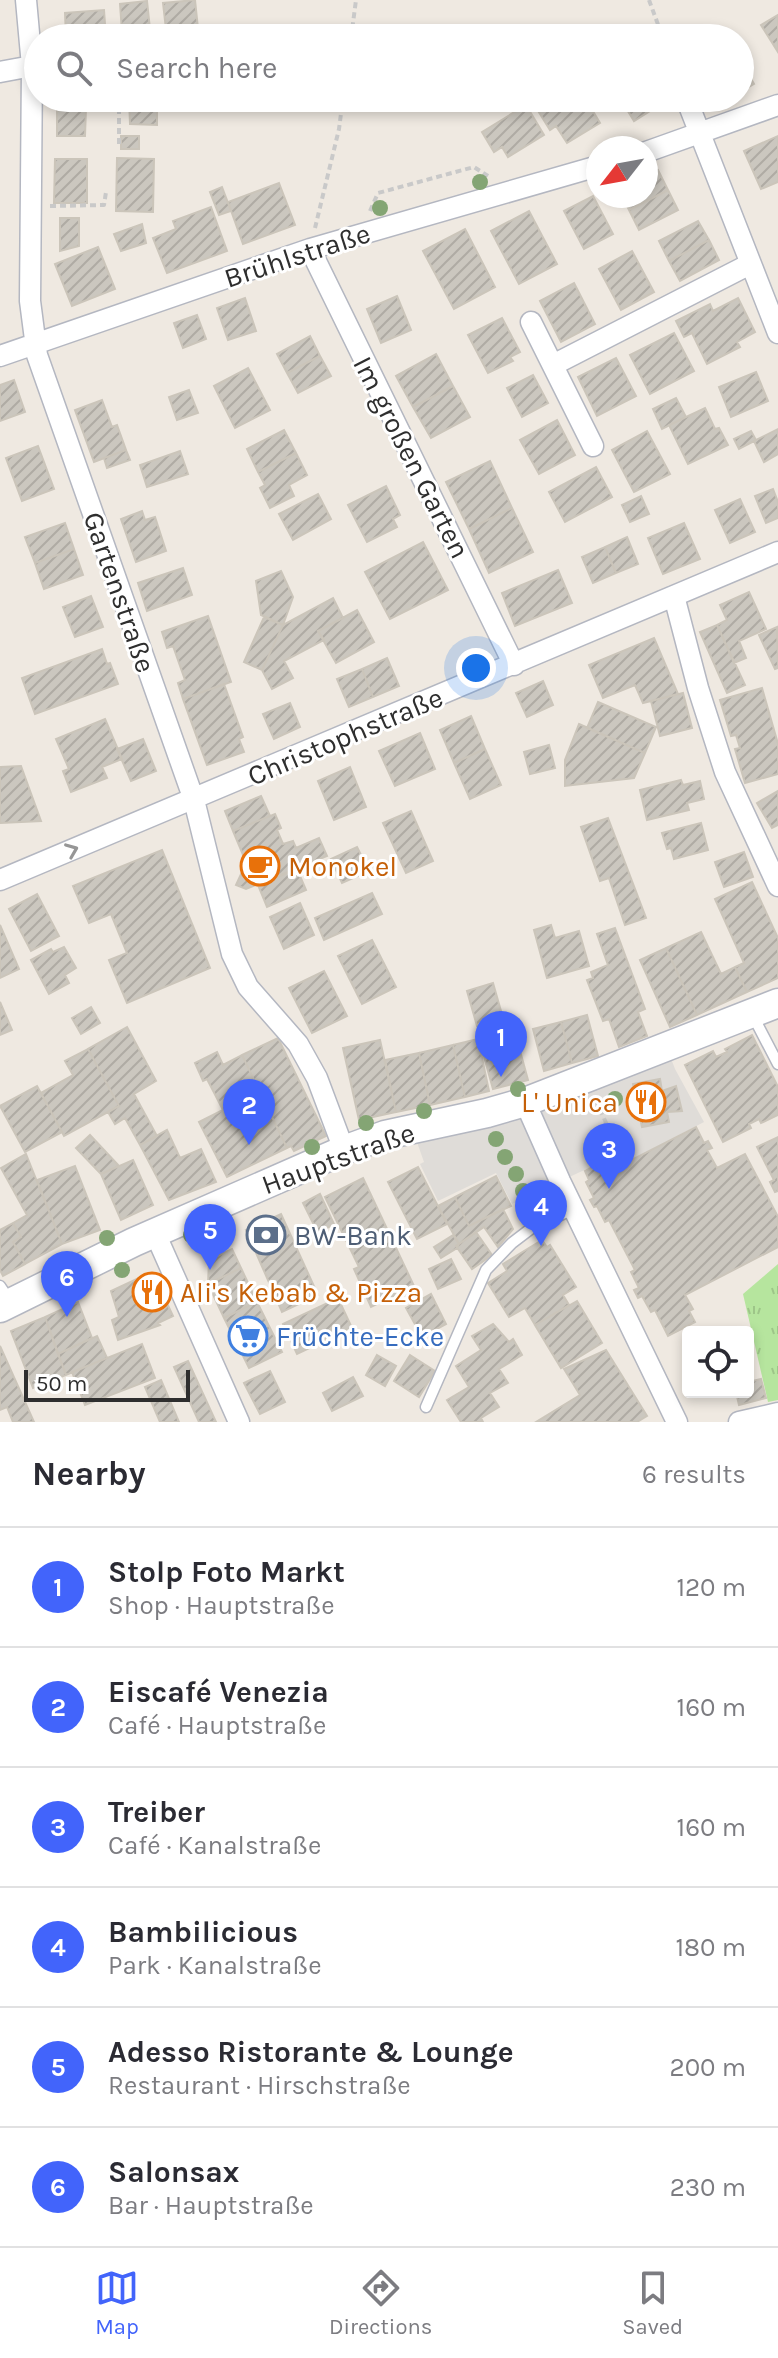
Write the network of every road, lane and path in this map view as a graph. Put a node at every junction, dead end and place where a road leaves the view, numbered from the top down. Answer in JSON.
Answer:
{"nodes":[{"id":1,"x":26,"y":0,"type":"edge"},
{"id":2,"x":356,"y":0,"type":"edge"},
{"id":3,"x":649,"y":0,"type":"edge"},
{"id":4,"x":28,"y":24,"type":"edge"},
{"id":5,"x":353,"y":24,"type":"edge"},
{"id":6,"x":658,"y":24,"type":"edge"},
{"id":7,"x":24,"y":68,"type":"edge"},
{"id":8,"x":0,"y":72,"type":"edge"},
{"id":9,"x":778,"y":105,"type":"edge"},
{"id":10,"x":32,"y":112,"type":"edge"},
{"id":11,"x":119,"y":112,"type":"edge"},
{"id":12,"x":341,"y":112,"type":"edge"},
{"id":13,"x":692,"y":112,"type":"edge"},
{"id":14,"x":701,"y":135,"type":"junction"},
{"id":15,"x":119,"y":144,"type":"dead end"},
{"id":16,"x":658,"y":148,"type":"edge"},
{"id":17,"x":586,"y":169,"type":"edge"},
{"id":18,"x":512,"y":191,"type":"junction"},
{"id":19,"x":106,"y":192,"type":"dead end"},
{"id":20,"x":31,"y":206,"type":"junction"},
{"id":21,"x":358,"y":235,"type":"junction"},
{"id":22,"x":310,"y":249,"type":"junction"},
{"id":23,"x":750,"y":264,"type":"junction"},
{"id":24,"x":531,"y":322,"type":"dead end"},
{"id":25,"x":778,"y":333,"type":"edge"},
{"id":26,"x":34,"y":343,"type":"junction"},
{"id":27,"x":0,"y":356,"type":"edge"},
{"id":28,"x":553,"y":365,"type":"junction"},
{"id":29,"x":593,"y":446,"type":"dead end"},
{"id":30,"x":778,"y":552,"type":"edge"},
{"id":31,"x":674,"y":596,"type":"junction"},
{"id":32,"x":514,"y":665,"type":"junction"},
{"id":33,"x":194,"y":800,"type":"junction"},
{"id":34,"x":0,"y":880,"type":"edge"},
{"id":35,"x":778,"y":886,"type":"edge"},
{"id":36,"x":765,"y":1009,"type":"edge"},
{"id":37,"x":778,"y":1064,"type":"edge"},
{"id":38,"x":586,"y":1077,"type":"junction"},
{"id":39,"x":525,"y":1102,"type":"junction"},
{"id":40,"x":344,"y":1150,"type":"junction"},
{"id":41,"x":624,"y":1164,"type":"dead end"},
{"id":42,"x":574,"y":1209,"type":"junction"},
{"id":43,"x":155,"y":1233,"type":"junction"},
{"id":44,"x":4,"y":1299,"type":"edge"},
{"id":45,"x":426,"y":1407,"type":"dead end"},
{"id":46,"x":778,"y":1413,"type":"edge"},
{"id":47,"x":239,"y":1422,"type":"edge"},
{"id":48,"x":677,"y":1422,"type":"edge"},
{"id":49,"x":739,"y":1422,"type":"edge"}],
"edges":[{"from":1,"to":4,"type":"street","name":"Gartenstraße"},
{"from":2,"to":5,"type":"path"},
{"from":3,"to":6,"type":"path"},
{"from":7,"to":8,"type":"street"},
{"from":9,"to":14,"type":"street"},
{"from":10,"to":20,"type":"street","name":"Gartenstraße"},
{"from":11,"to":15,"type":"path"},
{"from":12,"to":22,"type":"path"},
{"from":13,"to":14,"type":"street"},
{"from":14,"to":16,"type":"street"},
{"from":14,"to":23,"type":"street"},
{"from":17,"to":18,"type":"street","name":"Brühlstraße"},
{"from":18,"to":21,"type":"street","name":"Brühlstraße"},
{"from":18,"to":21,"type":"path"},
{"from":19,"to":20,"type":"path"},
{"from":20,"to":26,"type":"street","name":"Gartenstraße"},
{"from":21,"to":22,"type":"street","name":"Brühlstraße"},
{"from":22,"to":26,"type":"street","name":"Brühlstraße"},
{"from":22,"to":32,"type":"street","name":"Im großen Garten"},
{"from":23,"to":25,"type":"street"},
{"from":23,"to":28,"type":"street"},
{"from":24,"to":28,"type":"street"},
{"from":26,"to":27,"type":"street","name":"Brühlstraße"},
{"from":26,"to":33,"type":"street","name":"Gartenstraße"},
{"from":28,"to":29,"type":"street"},
{"from":30,"to":31,"type":"street","name":"Christophstraße"},
{"from":31,"to":32,"type":"street","name":"Christophstraße"},
{"from":31,"to":35,"type":"street"},
{"from":32,"to":33,"type":"street","name":"Christophstraße"},
{"from":34,"to":33,"type":"street","name":"Christophstraße","one_way":true},
{"from":33,"to":40,"type":"street","name":"Gartenstraße"},
{"from":36,"to":37,"type":"lane"},
{"from":36,"to":38,"type":"main road","name":"Hauptstraße"},
{"from":38,"to":39,"type":"main road","name":"Hauptstraße"},
{"from":38,"to":41,"type":"path"},
{"from":39,"to":40,"type":"main road","name":"Hauptstraße"},
{"from":39,"to":42,"type":"street"},
{"from":40,"to":43,"type":"main road","name":"Hauptstraße"},
{"from":42,"to":45,"type":"lane"},
{"from":42,"to":48,"type":"street"},
{"from":43,"to":44,"type":"main road","name":"Hauptstraße"},
{"from":43,"to":47,"type":"street"},
{"from":46,"to":49,"type":"street"}]}
